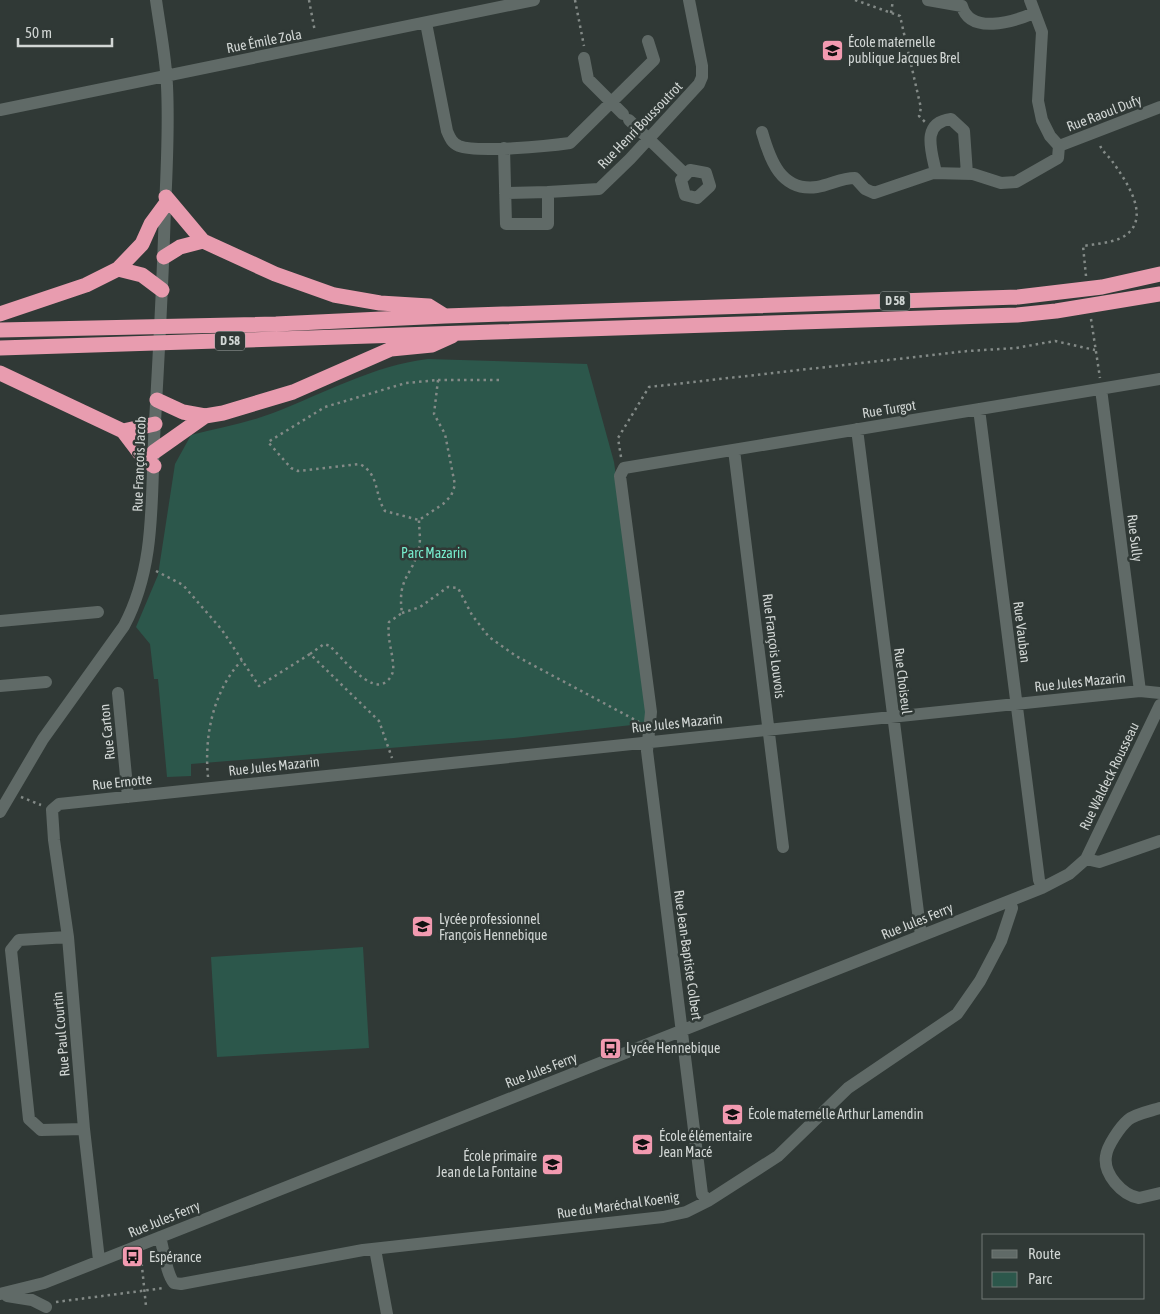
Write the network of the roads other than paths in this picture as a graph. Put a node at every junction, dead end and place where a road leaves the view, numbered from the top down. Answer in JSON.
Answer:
{"nodes":[{"id":1,"x":156,"y":0,"type":"edge"},
{"id":2,"x":534,"y":0,"type":"edge"},
{"id":3,"x":689,"y":0,"type":"edge"},
{"id":4,"x":928,"y":0,"type":"edge"},
{"id":5,"x":1030,"y":0,"type":"edge"},
{"id":6,"x":510,"y":2,"type":"edge"},
{"id":7,"x":1034,"y":13,"type":"junction"},
{"id":8,"x":426,"y":23,"type":"junction"},
{"id":9,"x":648,"y":41,"type":"dead end"},
{"id":10,"x":584,"y":58,"type":"road end"},
{"id":11,"x":166,"y":75,"type":"junction"},
{"id":12,"x":612,"y":102,"type":"junction"},
{"id":13,"x":0,"y":110,"type":"edge"},
{"id":14,"x":1157,"y":111,"type":"edge"},
{"id":15,"x":762,"y":132,"type":"dead end"},
{"id":16,"x":647,"y":139,"type":"junction"},
{"id":17,"x":1059,"y":146,"type":"junction"},
{"id":18,"x":504,"y":148,"type":"junction"},
{"id":19,"x":936,"y":173,"type":"junction"},
{"id":20,"x":685,"y":174,"type":"dead end"},
{"id":21,"x":967,"y":174,"type":"junction"},
{"id":22,"x":548,"y":192,"type":"junction"},
{"id":23,"x":505,"y":193,"type":"junction"},
{"id":24,"x":165,"y":201,"type":"junction"},
{"id":25,"x":204,"y":241,"type":"junction"},
{"id":26,"x":164,"y":257,"type":"junction"},
{"id":27,"x":118,"y":270,"type":"junction"},
{"id":28,"x":1160,"y":274,"type":"edge"},
{"id":29,"x":162,"y":294,"type":"junction"},
{"id":30,"x":1160,"y":294,"type":"edge"},
{"id":31,"x":0,"y":314,"type":"edge"},
{"id":32,"x":445,"y":316,"type":"junction"},
{"id":33,"x":0,"y":330,"type":"edge"},
{"id":34,"x":460,"y":333,"type":"junction"},
{"id":35,"x":0,"y":348,"type":"edge"},
{"id":36,"x":0,"y":373,"type":"edge"},
{"id":37,"x":1160,"y":379,"type":"edge"},
{"id":38,"x":1101,"y":389,"type":"junction"},
{"id":39,"x":157,"y":400,"type":"junction"},
{"id":40,"x":979,"y":409,"type":"junction"},
{"id":41,"x":205,"y":416,"type":"junction"},
{"id":42,"x":154,"y":424,"type":"junction"},
{"id":43,"x":857,"y":429,"type":"junction"},
{"id":44,"x":123,"y":431,"type":"junction"},
{"id":45,"x":734,"y":450,"type":"junction"},
{"id":46,"x":154,"y":459,"type":"junction"},
{"id":47,"x":624,"y":468,"type":"joint"},
{"id":48,"x":98,"y":612,"type":"dead end"},
{"id":49,"x":0,"y":621,"type":"edge"},
{"id":50,"x":46,"y":682,"type":"dead end"},
{"id":51,"x":0,"y":686,"type":"edge"},
{"id":52,"x":1140,"y":691,"type":"junction"},
{"id":53,"x":118,"y":693,"type":"dead end"},
{"id":54,"x":1160,"y":693,"type":"edge"},
{"id":55,"x":1016,"y":704,"type":"junction"},
{"id":56,"x":1160,"y":705,"type":"edge"},
{"id":57,"x":892,"y":718,"type":"junction"},
{"id":58,"x":769,"y":729,"type":"junction"},
{"id":59,"x":649,"y":741,"type":"junction"},
{"id":60,"x":197,"y":789,"type":"joint"},
{"id":61,"x":128,"y":797,"type":"junction"},
{"id":62,"x":52,"y":810,"type":"joint"},
{"id":63,"x":0,"y":812,"type":"edge"},
{"id":64,"x":1160,"y":841,"type":"edge"},
{"id":65,"x":784,"y":847,"type":"dead end"},
{"id":66,"x":1086,"y":859,"type":"junction"},
{"id":67,"x":1042,"y":888,"type":"junction"},
{"id":68,"x":1010,"y":901,"type":"junction"},
{"id":69,"x":921,"y":936,"type":"junction"},
{"id":70,"x":68,"y":937,"type":"junction"},
{"id":71,"x":683,"y":1031,"type":"junction"},
{"id":72,"x":1160,"y":1108,"type":"edge"},
{"id":73,"x":84,"y":1129,"type":"junction"},
{"id":74,"x":1160,"y":1192,"type":"edge"},
{"id":75,"x":708,"y":1201,"type":"junction"},
{"id":76,"x":160,"y":1237,"type":"junction"},
{"id":77,"x":375,"y":1249,"type":"junction"},
{"id":78,"x":99,"y":1260,"type":"junction"},
{"id":79,"x":44,"y":1283,"type":"junction"},
{"id":80,"x":0,"y":1295,"type":"edge"},
{"id":81,"x":46,"y":1308,"type":"edge"},
{"id":82,"x":387,"y":1314,"type":"edge"}],
"edges":[{"from":1,"to":11,"type":"street","name":"Rue François Jacob"},
{"from":2,"to":6,"type":"street","name":"Rue Émile Zola"},
{"from":3,"to":16,"type":"street","name":"Rue Henri Boussoutrot"},
{"from":4,"to":7,"type":"street"},
{"from":5,"to":7,"type":"street"},
{"from":6,"to":8,"type":"street","name":"Rue Émile Zola"},
{"from":7,"to":17,"type":"street"},
{"from":8,"to":11,"type":"street","name":"Rue Émile Zola"},
{"from":8,"to":18,"type":"street"},
{"from":9,"to":12,"type":"street"},
{"from":10,"to":12,"type":"street"},
{"from":11,"to":13,"type":"street","name":"Rue Émile Zola"},
{"from":11,"to":24,"type":"street","name":"Rue François Jacob"},
{"from":12,"to":16,"type":"street"},
{"from":12,"to":18,"type":"street"},
{"from":14,"to":17,"type":"street","name":"Rue Raoul Dufy"},
{"from":15,"to":19,"type":"street"},
{"from":16,"to":20,"type":"street"},
{"from":16,"to":22,"type":"street","name":"Rue Henri Boussoutrot"},
{"from":17,"to":21,"type":"street"},
{"from":18,"to":23,"type":"street"},
{"from":19,"to":21,"type":"street"},
{"from":19,"to":21,"type":"street"},
{"from":22,"to":23,"type":"street","name":"Rue Henri Boussoutrot"},
{"from":22,"to":23,"type":"street"},
{"from":24,"to":25,"type":"highway"},
{"from":24,"to":26,"type":"street","name":"Rue François Jacob"},
{"from":24,"to":27,"type":"highway"},
{"from":25,"to":26,"type":"highway"},
{"from":25,"to":32,"type":"highway"},
{"from":26,"to":29,"type":"street","name":"Rue François Jacob"},
{"from":27,"to":29,"type":"highway"},
{"from":27,"to":31,"type":"highway"},
{"from":28,"to":32,"type":"highway","number":"D 58"},
{"from":29,"to":39,"type":"street","name":"Rue François Jacob"},
{"from":30,"to":34,"type":"highway","number":"D 58"},
{"from":32,"to":33,"type":"highway","number":"D 58"},
{"from":34,"to":35,"type":"highway","number":"D 58"},
{"from":34,"to":41,"type":"highway"},
{"from":36,"to":44,"type":"highway"},
{"from":37,"to":38,"type":"street","name":"Rue Turgot"},
{"from":38,"to":40,"type":"street","name":"Rue Turgot"},
{"from":38,"to":52,"type":"street","name":"Rue Sully"},
{"from":39,"to":41,"type":"highway"},
{"from":39,"to":42,"type":"street","name":"Rue François Jacob"},
{"from":40,"to":43,"type":"street","name":"Rue Turgot"},
{"from":40,"to":55,"type":"street","name":"Rue Vauban"},
{"from":41,"to":46,"type":"highway"},
{"from":42,"to":44,"type":"highway"},
{"from":42,"to":46,"type":"street","name":"Rue François Jacob"},
{"from":43,"to":45,"type":"street","name":"Rue Turgot"},
{"from":43,"to":57,"type":"street","name":"Rue Choiseul"},
{"from":44,"to":46,"type":"highway"},
{"from":45,"to":47,"type":"street","name":"Rue Turgot"},
{"from":45,"to":58,"type":"street","name":"Rue François Louvois"},
{"from":46,"to":63,"type":"street","name":"Rue François Jacob"},
{"from":47,"to":59,"type":"street","name":"Rue Jean-Baptiste Colbert"},
{"from":48,"to":49,"type":"street"},
{"from":50,"to":51,"type":"street"},
{"from":52,"to":54,"type":"street","name":"Rue Jules Mazarin"},
{"from":52,"to":55,"type":"street","name":"Rue Jules Mazarin"},
{"from":53,"to":61,"type":"street","name":"Rue Carton"},
{"from":55,"to":57,"type":"street","name":"Rue Jules Mazarin"},
{"from":55,"to":67,"type":"street","name":"Rue Vauban"},
{"from":56,"to":66,"type":"street","name":"Rue Waldeck Rousseau"},
{"from":57,"to":58,"type":"street","name":"Rue Jules Mazarin"},
{"from":57,"to":69,"type":"street","name":"Rue Choiseul"},
{"from":58,"to":59,"type":"street","name":"Rue Jules Mazarin"},
{"from":58,"to":65,"type":"street","name":"Rue François Louvois"},
{"from":59,"to":60,"type":"street","name":"Rue Jules Mazarin"},
{"from":59,"to":71,"type":"street","name":"Rue Jean-Baptiste Colbert"},
{"from":60,"to":61,"type":"street","name":"Rue Ernotte"},
{"from":61,"to":62,"type":"street","name":"Rue Ernotte"},
{"from":62,"to":70,"type":"street","name":"Rue Paul Courtin"},
{"from":64,"to":66,"type":"street"},
{"from":66,"to":67,"type":"street","name":"Rue Jules Ferry"},
{"from":67,"to":68,"type":"street","name":"Rue Jules Ferry"},
{"from":68,"to":69,"type":"street","name":"Rue Jules Ferry"},
{"from":68,"to":75,"type":"street","name":"Rue du Maréchal Koenig"},
{"from":69,"to":71,"type":"street","name":"Rue Jules Ferry"},
{"from":70,"to":73,"type":"street","name":"Rue Paul Courtin"},
{"from":70,"to":73,"type":"street"},
{"from":71,"to":75,"type":"street","name":"Rue Jean-Baptiste Colbert"},
{"from":71,"to":76,"type":"street","name":"Rue Jules Ferry"},
{"from":72,"to":74,"type":"street"},
{"from":73,"to":78,"type":"street","name":"Rue Paul Courtin"},
{"from":75,"to":77,"type":"street","name":"Rue du Maréchal Koenig"},
{"from":76,"to":77,"type":"street","name":"Rue du Maréchal Koenig"},
{"from":76,"to":78,"type":"street","name":"Rue Jules Ferry"},
{"from":77,"to":82,"type":"street"},
{"from":78,"to":79,"type":"street","name":"Rue Jules Ferry"},
{"from":79,"to":80,"type":"street","name":"Rue Jules Ferry"},
{"from":79,"to":81,"type":"street"},
{"from":80,"to":81,"type":"street"}]}
